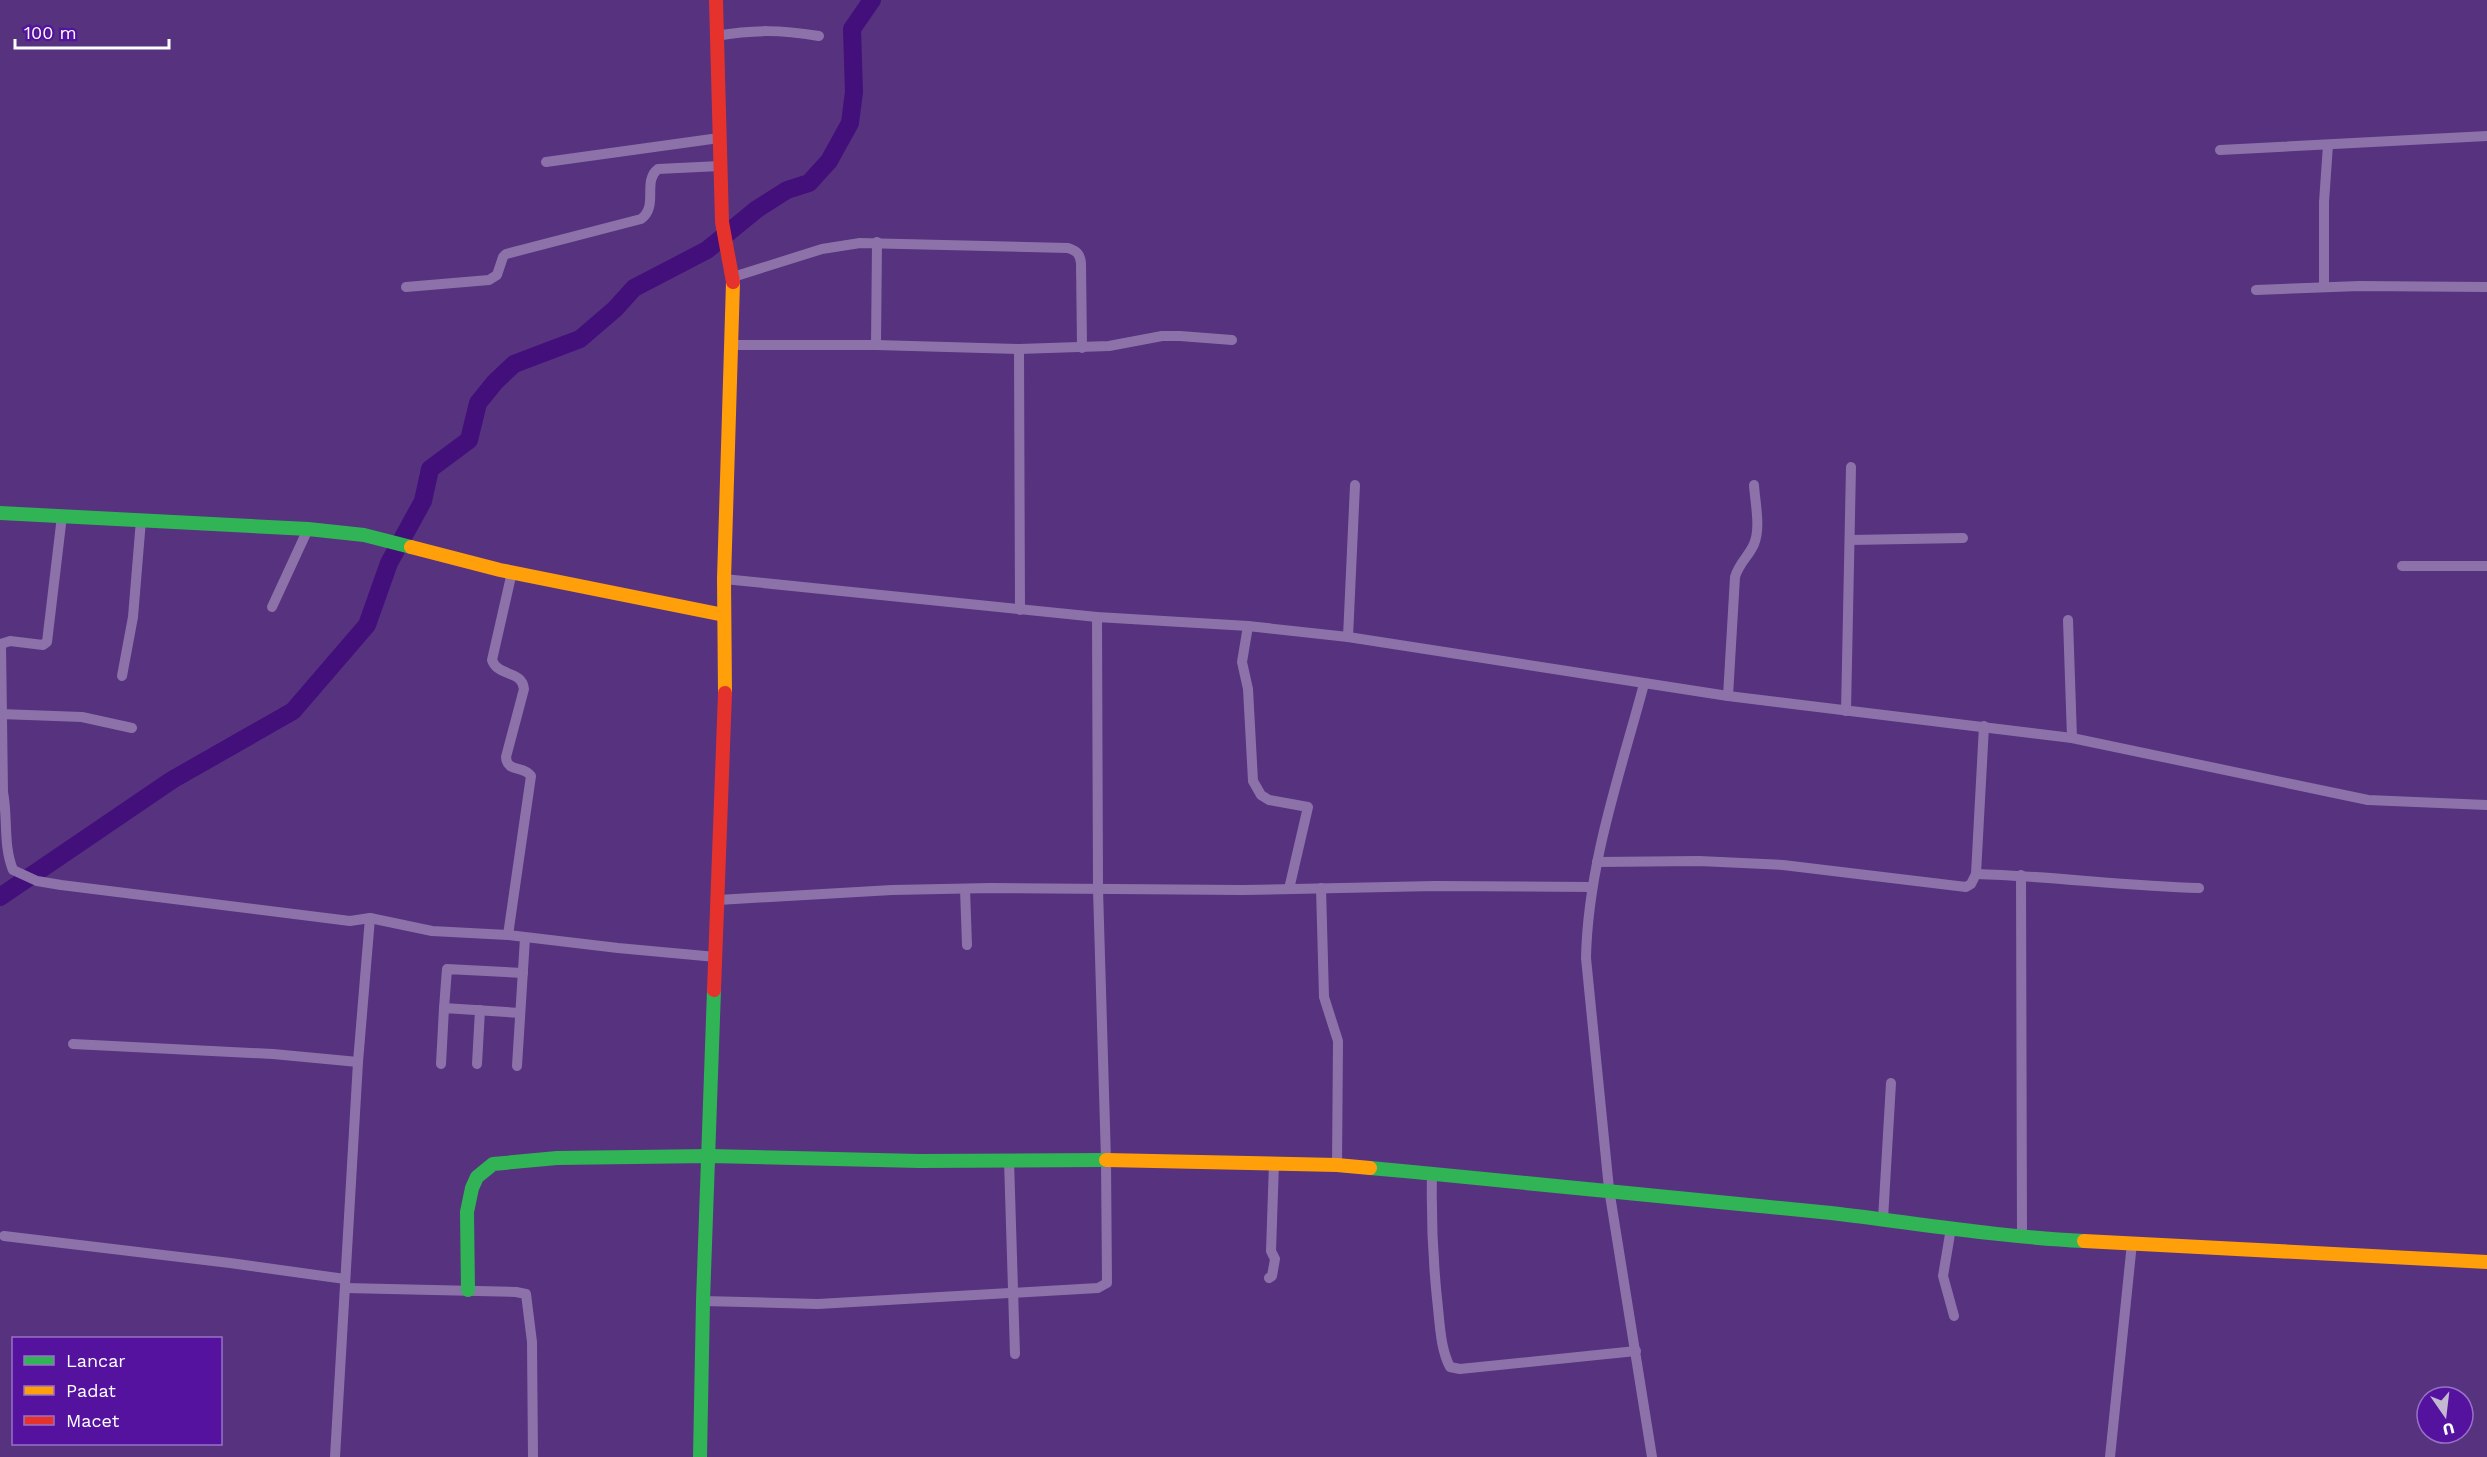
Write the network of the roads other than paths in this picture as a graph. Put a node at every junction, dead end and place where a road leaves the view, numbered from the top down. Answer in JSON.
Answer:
{"nodes":[{"id":1,"x":716,"y":0,"type":"edge"},
{"id":2,"x":716,"y":36,"type":"junction"},
{"id":3,"x":819,"y":36,"type":"dead end"},
{"id":4,"x":2487,"y":136,"type":"edge"},
{"id":5,"x":719,"y":138,"type":"junction"},
{"id":6,"x":2328,"y":145,"type":"junction"},
{"id":7,"x":2220,"y":150,"type":"dead end"},
{"id":8,"x":546,"y":162,"type":"dead end"},
{"id":9,"x":720,"y":166,"type":"junction"},
{"id":10,"x":877,"y":242,"type":"junction"},
{"id":11,"x":733,"y":277,"type":"junction"},
{"id":12,"x":406,"y":287,"type":"dead end"},
{"id":13,"x":2324,"y":287,"type":"junction"},
{"id":14,"x":2487,"y":287,"type":"edge"},
{"id":15,"x":2256,"y":290,"type":"dead end"},
{"id":16,"x":1232,"y":340,"type":"dead end"},
{"id":17,"x":732,"y":345,"type":"junction"},
{"id":18,"x":876,"y":345,"type":"junction"},
{"id":19,"x":1082,"y":348,"type":"junction"},
{"id":20,"x":1019,"y":349,"type":"junction"},
{"id":21,"x":1851,"y":467,"type":"dead end"},
{"id":22,"x":1355,"y":485,"type":"dead end"},
{"id":23,"x":1754,"y":485,"type":"dead end"},
{"id":24,"x":0,"y":513,"type":"edge"},
{"id":25,"x":62,"y":516,"type":"junction"},
{"id":26,"x":141,"y":520,"type":"junction"},
{"id":27,"x":308,"y":529,"type":"junction"},
{"id":28,"x":1963,"y":538,"type":"dead end"},
{"id":29,"x":1850,"y":540,"type":"junction"},
{"id":30,"x":2402,"y":566,"type":"dead end"},
{"id":31,"x":2487,"y":566,"type":"edge"},
{"id":32,"x":512,"y":572,"type":"junction"},
{"id":33,"x":724,"y":579,"type":"junction"},
{"id":34,"x":272,"y":607,"type":"dead end"},
{"id":35,"x":1020,"y":610,"type":"junction"},
{"id":36,"x":724,"y":615,"type":"junction"},
{"id":37,"x":1097,"y":617,"type":"junction"},
{"id":38,"x":2068,"y":620,"type":"dead end"},
{"id":39,"x":1248,"y":626,"type":"junction"},
{"id":40,"x":1348,"y":637,"type":"junction"},
{"id":41,"x":122,"y":676,"type":"dead end"},
{"id":42,"x":1644,"y":684,"type":"junction"},
{"id":43,"x":1728,"y":696,"type":"junction"},
{"id":44,"x":1846,"y":711,"type":"junction"},
{"id":45,"x":1,"y":714,"type":"edge"},
{"id":46,"x":1984,"y":726,"type":"junction"},
{"id":47,"x":132,"y":728,"type":"dead end"},
{"id":48,"x":2072,"y":738,"type":"junction"},
{"id":49,"x":1,"y":792,"type":"edge"},
{"id":50,"x":2487,"y":805,"type":"edge"},
{"id":51,"x":1597,"y":862,"type":"junction"},
{"id":52,"x":1976,"y":874,"type":"junction"},
{"id":53,"x":2021,"y":875,"type":"junction"},
{"id":54,"x":1592,"y":887,"type":"junction"},
{"id":55,"x":1322,"y":888,"type":"junction"},
{"id":56,"x":2199,"y":888,"type":"dead end"},
{"id":57,"x":965,"y":889,"type":"junction"},
{"id":58,"x":1098,"y":889,"type":"junction"},
{"id":59,"x":1289,"y":889,"type":"junction"},
{"id":60,"x":718,"y":900,"type":"junction"},
{"id":61,"x":370,"y":918,"type":"junction"},
{"id":62,"x":508,"y":935,"type":"junction"},
{"id":63,"x":525,"y":938,"type":"junction"},
{"id":64,"x":967,"y":945,"type":"dead end"},
{"id":65,"x":716,"y":957,"type":"junction"},
{"id":66,"x":523,"y":973,"type":"junction"},
{"id":67,"x":444,"y":1008,"type":"junction"},
{"id":68,"x":480,"y":1010,"type":"junction"},
{"id":69,"x":520,"y":1013,"type":"junction"},
{"id":70,"x":73,"y":1044,"type":"dead end"},
{"id":71,"x":358,"y":1062,"type":"junction"},
{"id":72,"x":441,"y":1064,"type":"dead end"},
{"id":73,"x":477,"y":1064,"type":"dead end"},
{"id":74,"x":517,"y":1066,"type":"dead end"},
{"id":75,"x":1891,"y":1083,"type":"dead end"},
{"id":76,"x":710,"y":1156,"type":"junction"},
{"id":77,"x":1009,"y":1160,"type":"junction"},
{"id":78,"x":1106,"y":1160,"type":"junction"},
{"id":79,"x":1274,"y":1163,"type":"junction"},
{"id":80,"x":1337,"y":1165,"type":"junction"},
{"id":81,"x":1432,"y":1173,"type":"junction"},
{"id":82,"x":1609,"y":1189,"type":"junction"},
{"id":83,"x":1883,"y":1219,"type":"junction"},
{"id":84,"x":1951,"y":1228,"type":"junction"},
{"id":85,"x":4,"y":1236,"type":"dead end"},
{"id":86,"x":2022,"y":1238,"type":"junction"},
{"id":87,"x":2132,"y":1243,"type":"junction"},
{"id":88,"x":2487,"y":1262,"type":"edge"},
{"id":89,"x":1269,"y":1278,"type":"dead end"},
{"id":90,"x":345,"y":1284,"type":"junction"},
{"id":91,"x":468,"y":1290,"type":"junction"},
{"id":92,"x":1013,"y":1293,"type":"junction"},
{"id":93,"x":703,"y":1301,"type":"junction"},
{"id":94,"x":1954,"y":1316,"type":"dead end"},
{"id":95,"x":1636,"y":1351,"type":"junction"},
{"id":96,"x":1015,"y":1354,"type":"dead end"},
{"id":97,"x":335,"y":1457,"type":"edge"},
{"id":98,"x":533,"y":1457,"type":"edge"},
{"id":99,"x":700,"y":1457,"type":"edge"},
{"id":100,"x":1652,"y":1457,"type":"edge"},
{"id":101,"x":2110,"y":1457,"type":"edge"}],
"edges":[{"from":1,"to":2,"type":"street"},
{"from":2,"to":3,"type":"street"},
{"from":2,"to":5,"type":"street"},
{"from":4,"to":6,"type":"street"},
{"from":5,"to":8,"type":"street"},
{"from":5,"to":9,"type":"street"},
{"from":6,"to":7,"type":"street"},
{"from":6,"to":13,"type":"street"},
{"from":9,"to":11,"type":"street"},
{"from":9,"to":12,"type":"street"},
{"from":10,"to":11,"type":"street"},
{"from":10,"to":18,"type":"street"},
{"from":10,"to":19,"type":"street"},
{"from":11,"to":17,"type":"street"},
{"from":13,"to":14,"type":"street"},
{"from":13,"to":15,"type":"street"},
{"from":16,"to":19,"type":"street"},
{"from":17,"to":18,"type":"street"},
{"from":17,"to":33,"type":"street"},
{"from":18,"to":20,"type":"street"},
{"from":19,"to":20,"type":"street"},
{"from":20,"to":35,"type":"street"},
{"from":21,"to":29,"type":"street"},
{"from":22,"to":40,"type":"street"},
{"from":23,"to":43,"type":"street"},
{"from":24,"to":25,"type":"street"},
{"from":25,"to":26,"type":"street"},
{"from":25,"to":45,"type":"street"},
{"from":26,"to":27,"type":"street"},
{"from":26,"to":41,"type":"street"},
{"from":27,"to":32,"type":"street"},
{"from":27,"to":34,"type":"street"},
{"from":28,"to":29,"type":"street"},
{"from":29,"to":44,"type":"street"},
{"from":30,"to":31,"type":"street"},
{"from":32,"to":36,"type":"street"},
{"from":32,"to":62,"type":"street"},
{"from":33,"to":35,"type":"street"},
{"from":33,"to":36,"type":"street"},
{"from":35,"to":37,"type":"street"},
{"from":36,"to":60,"type":"street"},
{"from":37,"to":39,"type":"street"},
{"from":37,"to":58,"type":"street"},
{"from":38,"to":48,"type":"street"},
{"from":39,"to":40,"type":"street"},
{"from":39,"to":59,"type":"street"},
{"from":40,"to":42,"type":"street"},
{"from":42,"to":43,"type":"street"},
{"from":42,"to":51,"type":"street"},
{"from":43,"to":44,"type":"street"},
{"from":44,"to":46,"type":"street"},
{"from":45,"to":47,"type":"street"},
{"from":45,"to":49,"type":"street"},
{"from":46,"to":48,"type":"street"},
{"from":46,"to":52,"type":"street"},
{"from":48,"to":50,"type":"street"},
{"from":49,"to":61,"type":"street"},
{"from":51,"to":52,"type":"street"},
{"from":51,"to":54,"type":"street"},
{"from":52,"to":53,"type":"street"},
{"from":53,"to":56,"type":"street"},
{"from":53,"to":86,"type":"street"},
{"from":54,"to":55,"type":"street"},
{"from":54,"to":82,"type":"street"},
{"from":55,"to":59,"type":"street"},
{"from":55,"to":80,"type":"street"},
{"from":57,"to":58,"type":"street"},
{"from":57,"to":60,"type":"street"},
{"from":57,"to":64,"type":"street"},
{"from":58,"to":59,"type":"street"},
{"from":58,"to":78,"type":"street"},
{"from":60,"to":65,"type":"street"},
{"from":61,"to":62,"type":"street"},
{"from":61,"to":71,"type":"street"},
{"from":62,"to":63,"type":"street"},
{"from":63,"to":65,"type":"street"},
{"from":63,"to":66,"type":"street"},
{"from":65,"to":76,"type":"street"},
{"from":66,"to":67,"type":"street"},
{"from":66,"to":69,"type":"street"},
{"from":67,"to":68,"type":"street"},
{"from":67,"to":72,"type":"street"},
{"from":68,"to":69,"type":"street"},
{"from":68,"to":73,"type":"street"},
{"from":69,"to":74,"type":"street"},
{"from":70,"to":71,"type":"street"},
{"from":71,"to":90,"type":"street"},
{"from":75,"to":83,"type":"street"},
{"from":76,"to":77,"type":"street"},
{"from":76,"to":91,"type":"street"},
{"from":76,"to":93,"type":"street"},
{"from":77,"to":78,"type":"street"},
{"from":77,"to":92,"type":"street"},
{"from":78,"to":79,"type":"street"},
{"from":78,"to":92,"type":"street"},
{"from":79,"to":80,"type":"street"},
{"from":79,"to":89,"type":"street"},
{"from":80,"to":81,"type":"street"},
{"from":81,"to":82,"type":"street"},
{"from":81,"to":95,"type":"street"},
{"from":82,"to":83,"type":"street"},
{"from":82,"to":95,"type":"street"},
{"from":83,"to":84,"type":"street"},
{"from":84,"to":86,"type":"street"},
{"from":84,"to":94,"type":"street"},
{"from":85,"to":90,"type":"street"},
{"from":86,"to":87,"type":"street"},
{"from":87,"to":88,"type":"street"},
{"from":87,"to":101,"type":"street"},
{"from":90,"to":91,"type":"street"},
{"from":90,"to":97,"type":"street"},
{"from":91,"to":98,"type":"street"},
{"from":92,"to":93,"type":"street"},
{"from":92,"to":96,"type":"street"},
{"from":93,"to":99,"type":"street"},
{"from":95,"to":100,"type":"street"}]}
